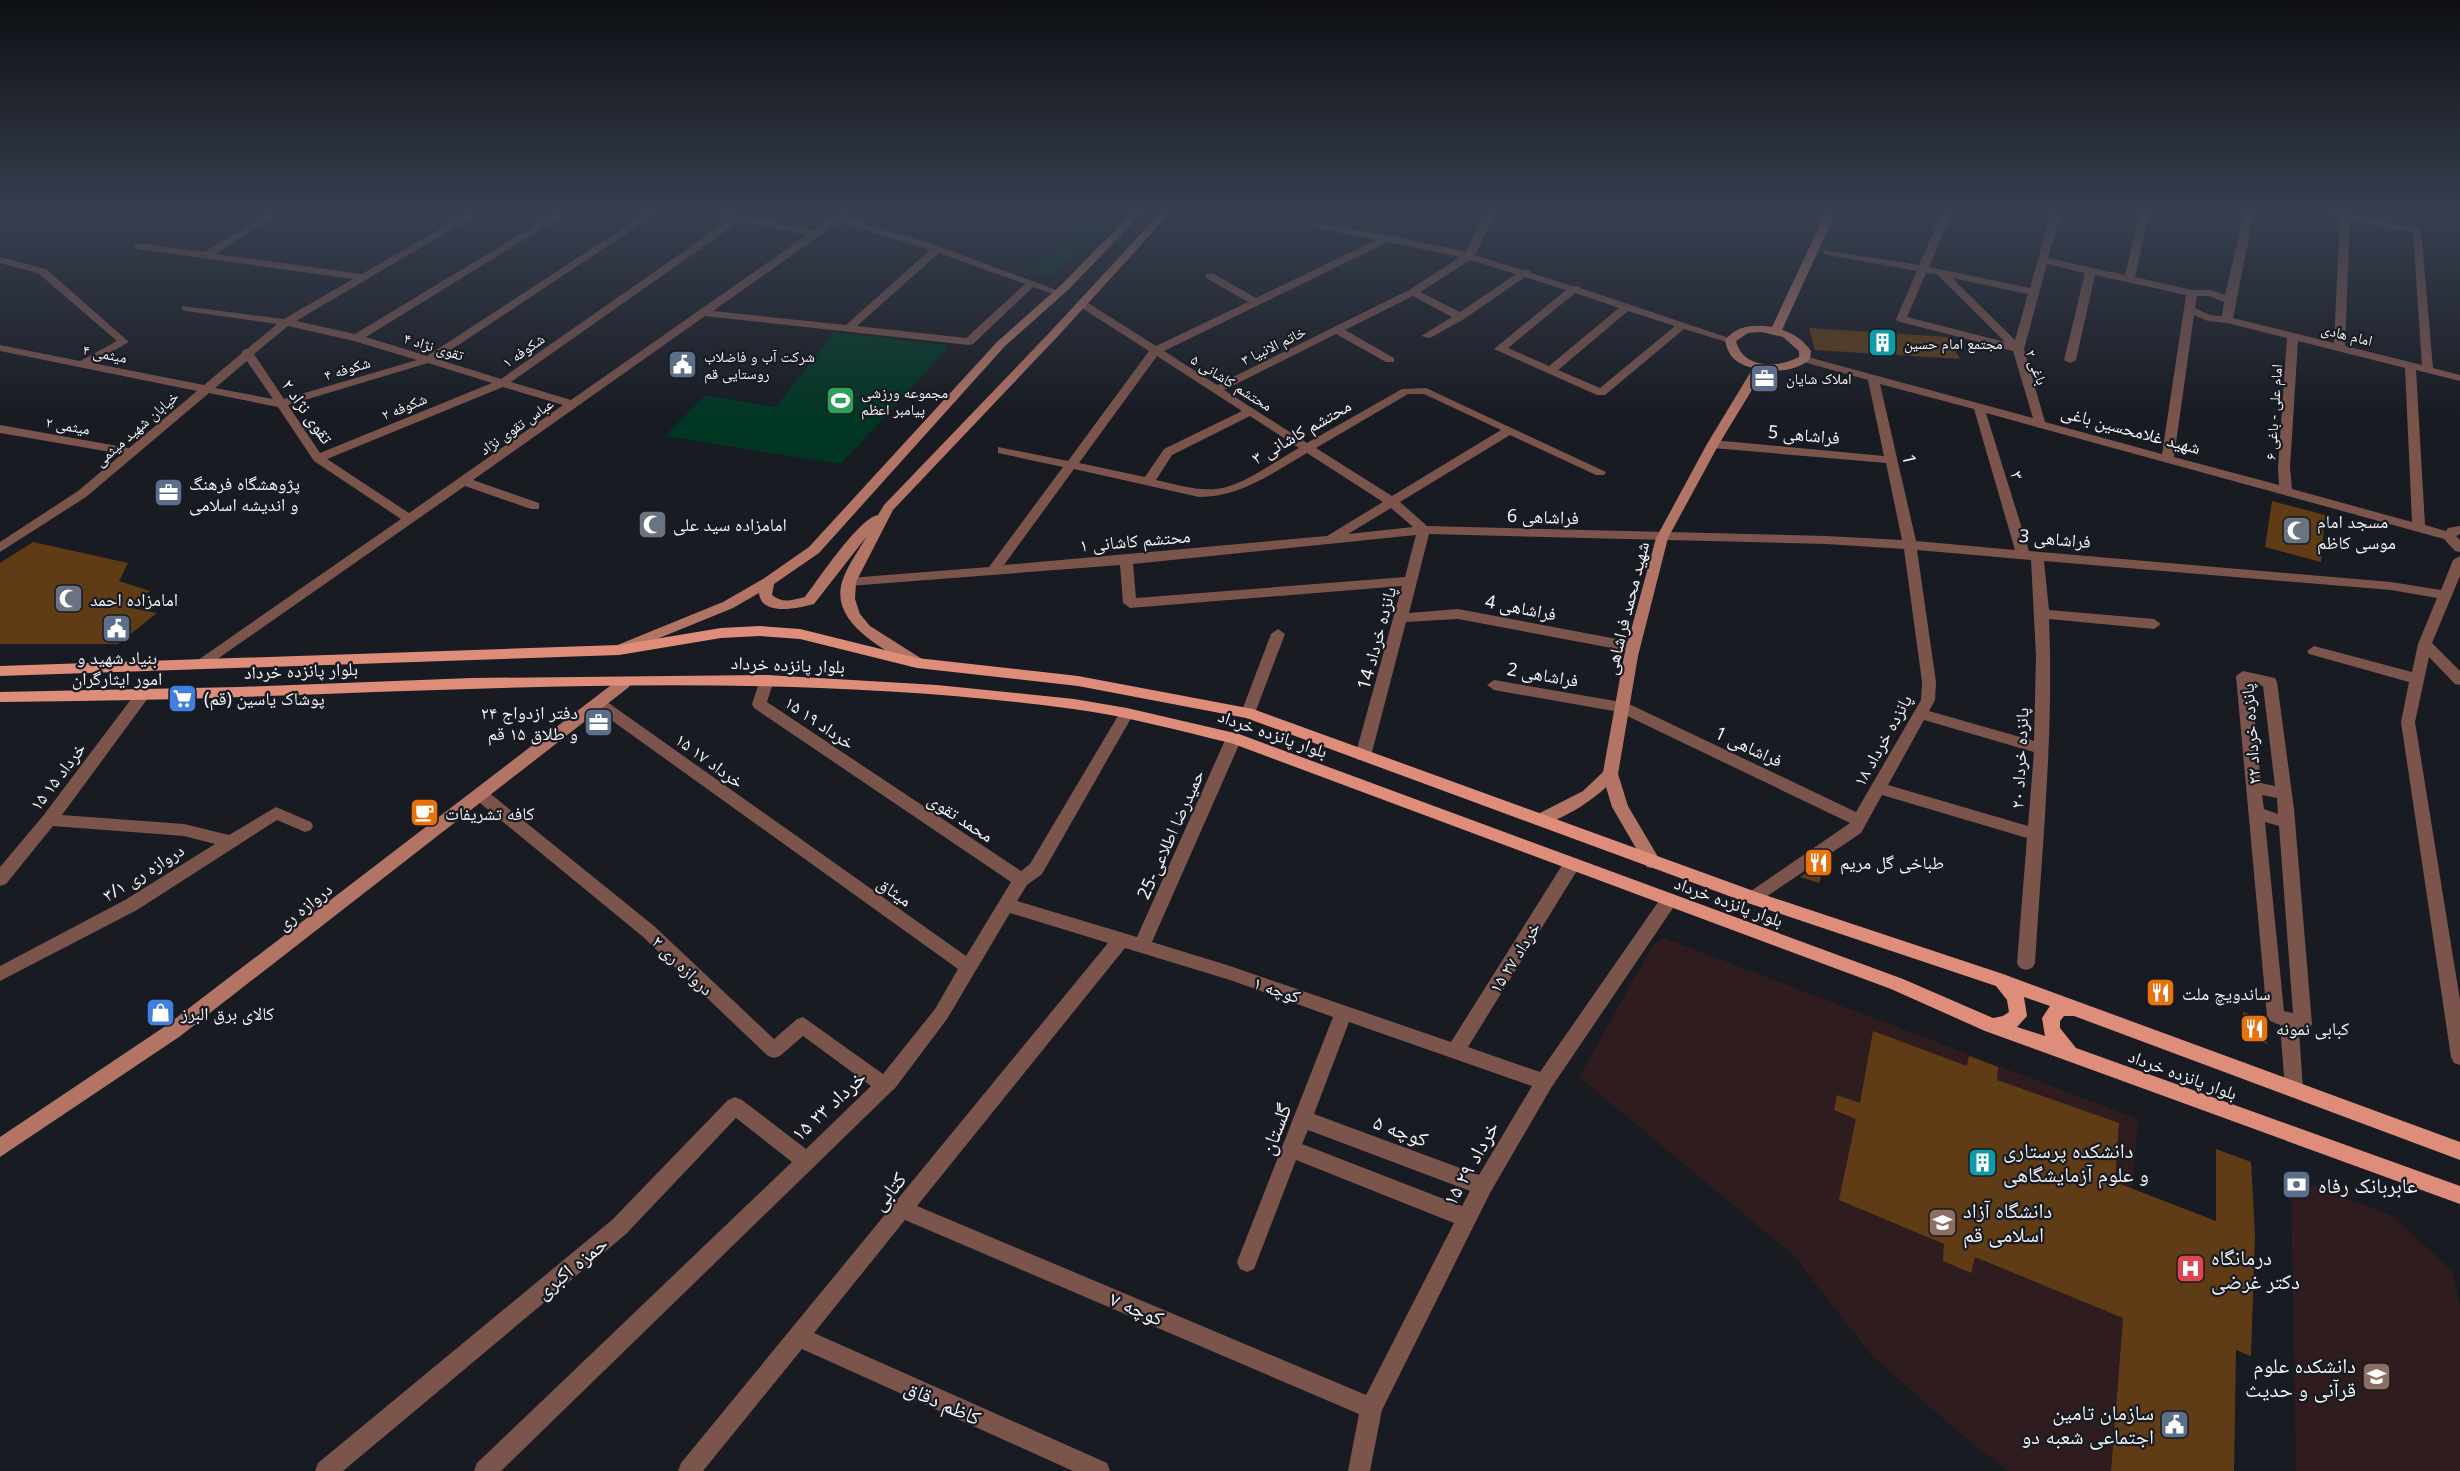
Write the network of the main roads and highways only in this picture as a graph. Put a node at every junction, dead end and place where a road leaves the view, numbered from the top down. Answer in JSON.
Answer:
{"nodes":[{"id":1,"x":1071,"y":281,"type":"edge"},
{"id":2,"x":1102,"y":281,"type":"edge"},
{"id":3,"x":1799,"y":281,"type":"edge"},
{"id":4,"x":1776,"y":331,"type":"junction"},
{"id":5,"x":1760,"y":367,"type":"junction"},
{"id":6,"x":888,"y":508,"type":"junction"},
{"id":7,"x":768,"y":582,"type":"junction"},
{"id":8,"x":619,"y":650,"type":"junction"},
{"id":9,"x":918,"y":663,"type":"junction"},
{"id":10,"x":0,"y":671,"type":"edge"},
{"id":11,"x":624,"y":683,"type":"junction"},
{"id":12,"x":0,"y":697,"type":"edge"},
{"id":13,"x":1610,"y":774,"type":"junction"},
{"id":14,"x":1540,"y":820,"type":"junction"},
{"id":15,"x":1653,"y":862,"type":"junction"},
{"id":16,"x":1997,"y":979,"type":"junction"},
{"id":17,"x":2074,"y":1008,"type":"junction"},
{"id":18,"x":1991,"y":1025,"type":"junction"},
{"id":19,"x":2078,"y":1056,"type":"junction"},
{"id":20,"x":0,"y":1148,"type":"edge"},
{"id":21,"x":2460,"y":1151,"type":"edge"},
{"id":22,"x":2460,"y":1195,"type":"edge"}],
"edges":[{"from":1,"to":7,"type":"main road"},
{"from":2,"to":6,"type":"main road"},
{"from":3,"to":4,"type":"main road"},
{"from":4,"to":5,"type":"main road"},
{"from":4,"to":5,"type":"main road"},
{"from":5,"to":13,"type":"main road","name":"شهید محمد فراشاهی"},
{"from":6,"to":7,"type":"main road"},
{"from":6,"to":9,"type":"main road"},
{"from":7,"to":8,"type":"main road"},
{"from":8,"to":9,"type":"main road","name":"بلوار پانزده خرداد"},
{"from":8,"to":10,"type":"main road","name":"بلوار پانزده خرداد"},
{"from":9,"to":14,"type":"main road","name":"بلوار پانزده خرداد"},
{"from":11,"to":12,"type":"main road","name":"بلوار پانزده خرداد"},
{"from":11,"to":18,"type":"main road","name":"بلوار پانزده خرداد"},
{"from":11,"to":20,"type":"main road","name":"دروازه ری"},
{"from":13,"to":14,"type":"main road"},
{"from":13,"to":15,"type":"main road"},
{"from":14,"to":15,"type":"main road","name":"بلوار پانزده خرداد"},
{"from":15,"to":16,"type":"main road","name":"بلوار پانزده خرداد"},
{"from":16,"to":17,"type":"main road","name":"بلوار پانزده خرداد"},
{"from":16,"to":18,"type":"main road"},
{"from":17,"to":19,"type":"main road"},
{"from":17,"to":21,"type":"main road","name":"بلوار پانزده خرداد"},
{"from":18,"to":19,"type":"main road","name":"بلوار پانزده خرداد"},
{"from":19,"to":22,"type":"main road","name":"بلوار پانزده خرداد"}]}
